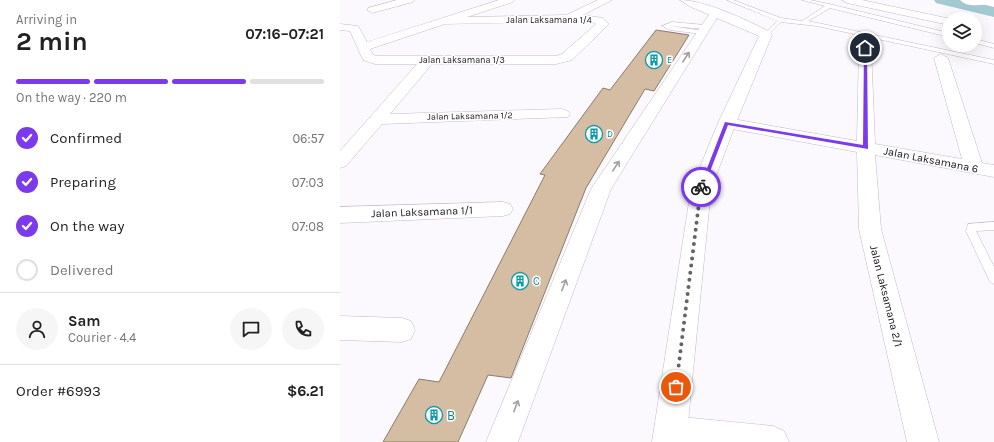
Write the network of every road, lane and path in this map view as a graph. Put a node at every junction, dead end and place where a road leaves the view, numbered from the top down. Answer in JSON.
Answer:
{"nodes":[{"id":1,"x":409,"y":0,"type":"edge"},
{"id":2,"x":509,"y":0,"type":"edge"},
{"id":3,"x":607,"y":0,"type":"edge"},
{"id":4,"x":685,"y":0,"type":"edge"},
{"id":5,"x":804,"y":0,"type":"edge"},
{"id":6,"x":847,"y":0,"type":"edge"},
{"id":7,"x":965,"y":0,"type":"edge"},
{"id":8,"x":992,"y":0,"type":"edge"},
{"id":9,"x":981,"y":2,"type":"junction"},
{"id":10,"x":994,"y":5,"type":"edge"},
{"id":11,"x":829,"y":6,"type":"junction"},
{"id":12,"x":372,"y":10,"type":"dead end"},
{"id":13,"x":568,"y":18,"type":"junction"},
{"id":14,"x":713,"y":18,"type":"edge"},
{"id":15,"x":942,"y":20,"type":"edge"},
{"id":16,"x":445,"y":21,"type":"junction"},
{"id":17,"x":804,"y":21,"type":"junction"},
{"id":18,"x":340,"y":27,"type":"edge"},
{"id":19,"x":773,"y":28,"type":"junction"},
{"id":20,"x":942,"y":40,"type":"edge"},
{"id":21,"x":982,"y":43,"type":"edge"},
{"id":22,"x":936,"y":44,"type":"junction"},
{"id":23,"x":994,"y":46,"type":"edge"},
{"id":24,"x":364,"y":47,"type":"junction"},
{"id":25,"x":865,"y":48,"type":"dead end"},
{"id":26,"x":567,"y":57,"type":"joint"},
{"id":27,"x":428,"y":60,"type":"junction"},
{"id":28,"x":994,"y":62,"type":"edge"},
{"id":29,"x":562,"y":114,"type":"dead end"},
{"id":30,"x":379,"y":119,"type":"junction"},
{"id":31,"x":726,"y":123,"type":"junction"},
{"id":32,"x":866,"y":148,"type":"junction"},
{"id":33,"x":340,"y":162,"type":"edge"},
{"id":34,"x":974,"y":168,"type":"junction"},
{"id":35,"x":994,"y":171,"type":"edge"},
{"id":36,"x":503,"y":209,"type":"dead end"},
{"id":37,"x":340,"y":215,"type":"edge"},
{"id":38,"x":994,"y":226,"type":"edge"},
{"id":39,"x":993,"y":275,"type":"edge"},
{"id":40,"x":340,"y":328,"type":"edge"},
{"id":41,"x":402,"y":330,"type":"dead end"},
{"id":42,"x":670,"y":437,"type":"edge"},
{"id":43,"x":502,"y":442,"type":"edge"},
{"id":44,"x":773,"y":442,"type":"edge"},
{"id":45,"x":923,"y":442,"type":"edge"}],
"edges":[{"from":1,"to":12,"type":"street"},
{"from":2,"to":16,"type":"street"},
{"from":3,"to":13,"type":"street"},
{"from":4,"to":14,"type":"street"},
{"from":5,"to":11,"type":"lane"},
{"from":6,"to":15,"type":"street"},
{"from":7,"to":9,"type":"street"},
{"from":8,"to":9,"type":"street"},
{"from":9,"to":10,"type":"lane"},
{"from":11,"to":17,"type":"lane"},
{"from":11,"to":22,"type":"lane"},
{"from":13,"to":16,"type":"street","name":"Jalan Laksamana 1/4"},
{"from":13,"to":26,"type":"street","name":"Jalan Laksamana 1/4"},
{"from":14,"to":14,"type":"lane"},
{"from":14,"to":19,"type":"street"},
{"from":43,"to":14,"type":"street","one_way":true},
{"from":16,"to":24,"type":"street"},
{"from":17,"to":19,"type":"lane"},
{"from":17,"to":22,"type":"lane"},
{"from":18,"to":24,"type":"street","name":"Jalan Laksamana 1/3"},
{"from":19,"to":31,"type":"street"},
{"from":20,"to":22,"type":"lane"},
{"from":21,"to":23,"type":"lane"},
{"from":22,"to":28,"type":"lane"},
{"from":22,"to":34,"type":"street"},
{"from":24,"to":27,"type":"street","name":"Jalan Laksamana 1/3"},
{"from":25,"to":32,"type":"street","name":"Jalan Laksamana 2/1"},
{"from":26,"to":27,"type":"street","name":"Jalan Laksamana 1/3"},
{"from":27,"to":30,"type":"street"},
{"from":29,"to":30,"type":"street","name":"Jalan Laksamana 1/2"},
{"from":30,"to":33,"type":"street"},
{"from":31,"to":32,"type":"street","name":"Jalan Laksamana 6"},
{"from":31,"to":42,"type":"street"},
{"from":32,"to":34,"type":"street","name":"Jalan Laksamana 6"},
{"from":32,"to":45,"type":"street","name":"Jalan Laksamana 2/1"},
{"from":34,"to":35,"type":"street","name":"Jalan Laksamana 6"},
{"from":36,"to":37,"type":"street","name":"Jalan Laksamana 1/1"},
{"from":38,"to":39,"type":"lane"},
{"from":40,"to":41,"type":"street"},
{"from":42,"to":44,"type":"street"}]}
